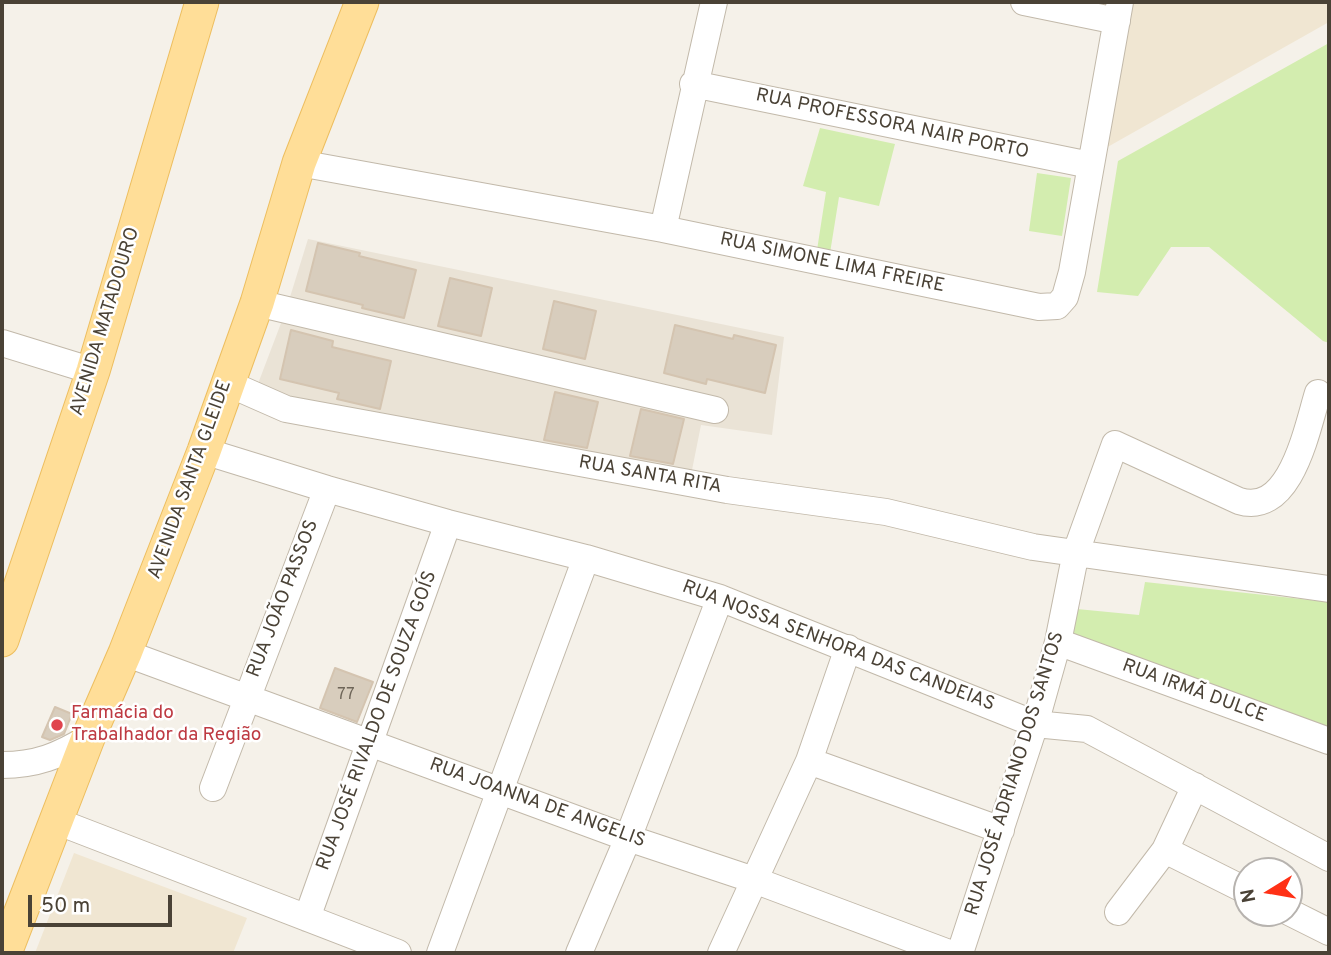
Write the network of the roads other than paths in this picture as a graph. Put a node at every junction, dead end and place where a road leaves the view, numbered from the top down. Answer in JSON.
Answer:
{"nodes":[{"id":1,"x":202,"y":2,"type":"edge"},
{"id":2,"x":362,"y":2,"type":"edge"},
{"id":3,"x":714,"y":2,"type":"edge"},
{"id":4,"x":1024,"y":2,"type":"edge"},
{"id":5,"x":1118,"y":11,"type":"edge"},
{"id":6,"x":693,"y":85,"type":"junction"},
{"id":7,"x":299,"y":163,"type":"junction"},
{"id":8,"x":1090,"y":165,"type":"junction"},
{"id":9,"x":663,"y":229,"type":"junction"},
{"id":10,"x":272,"y":307,"type":"junction"},
{"id":11,"x":2,"y":343,"type":"edge"},
{"id":12,"x":93,"y":371,"type":"junction"},
{"id":13,"x":227,"y":383,"type":"junction"},
{"id":14,"x":1318,"y":393,"type":"dead end"},
{"id":15,"x":715,"y":410,"type":"dead end"},
{"id":16,"x":204,"y":451,"type":"junction"},
{"id":17,"x":327,"y":489,"type":"junction"},
{"id":18,"x":448,"y":523,"type":"junction"},
{"id":19,"x":1076,"y":552,"type":"junction"},
{"id":20,"x":586,"y":558,"type":"junction"},
{"id":21,"x":1329,"y":589,"type":"edge"},
{"id":22,"x":720,"y":598,"type":"junction"},
{"id":23,"x":2,"y":640,"type":"edge"},
{"id":24,"x":1058,"y":642,"type":"junction"},
{"id":25,"x":848,"y":648,"type":"junction"},
{"id":26,"x":125,"y":653,"type":"junction"},
{"id":27,"x":246,"y":696,"type":"junction"},
{"id":28,"x":1035,"y":724,"type":"junction"},
{"id":29,"x":88,"y":738,"type":"junction"},
{"id":30,"x":1329,"y":741,"type":"edge"},
{"id":31,"x":370,"y":743,"type":"junction"},
{"id":32,"x":809,"y":761,"type":"junction"},
{"id":33,"x":2,"y":765,"type":"edge"},
{"id":34,"x":1195,"y":786,"type":"junction"},
{"id":35,"x":213,"y":788,"type":"dead end"},
{"id":36,"x":501,"y":791,"type":"junction"},
{"id":37,"x":56,"y":821,"type":"junction"},
{"id":38,"x":1001,"y":830,"type":"junction"},
{"id":39,"x":628,"y":838,"type":"junction"},
{"id":40,"x":1165,"y":850,"type":"junction"},
{"id":41,"x":1329,"y":858,"type":"edge"},
{"id":42,"x":754,"y":880,"type":"junction"},
{"id":43,"x":1233,"y":884,"type":"edge"},
{"id":44,"x":1118,"y":912,"type":"dead end"},
{"id":45,"x":307,"y":918,"type":"junction"},
{"id":46,"x":1303,"y":919,"type":"edge"},
{"id":47,"x":1329,"y":932,"type":"edge"},
{"id":48,"x":5,"y":953,"type":"edge"},
{"id":49,"x":398,"y":953,"type":"edge"},
{"id":50,"x":440,"y":953,"type":"edge"},
{"id":51,"x":579,"y":953,"type":"edge"},
{"id":52,"x":721,"y":953,"type":"edge"},
{"id":53,"x":949,"y":953,"type":"edge"},
{"id":54,"x":960,"y":953,"type":"edge"}],
"edges":[{"from":1,"to":12,"type":"main road","name":"AVENIDA MATADOURO"},
{"from":2,"to":7,"type":"main road","name":"AVENIDA SANTA GLEIDE"},
{"from":3,"to":6,"type":"street"},
{"from":4,"to":5,"type":"street"},
{"from":5,"to":8,"type":"street","name":"RUA SIMONE LIMA FREIRE"},
{"from":6,"to":8,"type":"street","name":"RUA PROFESSORA NAIR PORTO"},
{"from":6,"to":9,"type":"street"},
{"from":7,"to":9,"type":"street","name":"RUA SIMONE LIMA FREIRE"},
{"from":7,"to":10,"type":"main road","name":"AVENIDA SANTA GLEIDE"},
{"from":8,"to":9,"type":"street","name":"RUA SIMONE LIMA FREIRE"},
{"from":10,"to":13,"type":"main road","name":"AVENIDA SANTA GLEIDE"},
{"from":10,"to":15,"type":"street"},
{"from":11,"to":12,"type":"street"},
{"from":12,"to":23,"type":"main road","name":"AVENIDA MATADOURO"},
{"from":13,"to":16,"type":"main road","name":"AVENIDA SANTA GLEIDE"},
{"from":13,"to":19,"type":"street","name":"RUA SANTA RITA"},
{"from":14,"to":19,"type":"street","name":"RUA JOSÉ ADRIANO DOS SANTOS"},
{"from":16,"to":17,"type":"street","name":"RUA NOSSA SENHORA DAS CANDEIAS"},
{"from":16,"to":26,"type":"main road","name":"AVENIDA SANTA GLEIDE"},
{"from":17,"to":18,"type":"street","name":"RUA NOSSA SENHORA DAS CANDEIAS"},
{"from":17,"to":27,"type":"street","name":"RUA JOÃO PASSOS"},
{"from":18,"to":20,"type":"street","name":"RUA NOSSA SENHORA DAS CANDEIAS"},
{"from":18,"to":31,"type":"street","name":"RUA JOSÉ RIVALDO DE SOUZA GOÍS"},
{"from":19,"to":21,"type":"street"},
{"from":19,"to":24,"type":"street","name":"RUA JOSÉ ADRIANO DOS SANTOS"},
{"from":20,"to":22,"type":"street","name":"RUA NOSSA SENHORA DAS CANDEIAS"},
{"from":20,"to":36,"type":"street"},
{"from":22,"to":25,"type":"street","name":"RUA NOSSA SENHORA DAS CANDEIAS"},
{"from":22,"to":39,"type":"street"},
{"from":24,"to":28,"type":"street","name":"RUA JOSÉ ADRIANO DOS SANTOS"},
{"from":24,"to":30,"type":"street","name":"RUA IRMÃ DULCE"},
{"from":25,"to":28,"type":"street","name":"RUA NOSSA SENHORA DAS CANDEIAS"},
{"from":25,"to":32,"type":"street"},
{"from":26,"to":27,"type":"street","name":"RUA JOANNA DE ANGELIS"},
{"from":26,"to":29,"type":"main road","name":"AVENIDA SANTA GLEIDE"},
{"from":27,"to":31,"type":"street","name":"RUA JOANNA DE ANGELIS"},
{"from":27,"to":35,"type":"street","name":"RUA JOÃO PASSOS"},
{"from":28,"to":34,"type":"street","name":"RUA NOSSA SENHORA DAS CANDEIAS"},
{"from":28,"to":38,"type":"street","name":"RUA JOSÉ ADRIANO DOS SANTOS"},
{"from":29,"to":33,"type":"street"},
{"from":29,"to":37,"type":"main road","name":"AVENIDA SANTA GLEIDE"},
{"from":31,"to":36,"type":"street","name":"RUA JOANNA DE ANGELIS"},
{"from":31,"to":45,"type":"street","name":"RUA JOSÉ RIVALDO DE SOUZA GOÍS"},
{"from":32,"to":38,"type":"street"},
{"from":32,"to":42,"type":"street"},
{"from":34,"to":40,"type":"street"},
{"from":34,"to":41,"type":"street","name":"RUA NOSSA SENHORA DAS CANDEIAS"},
{"from":36,"to":39,"type":"street","name":"RUA JOANNA DE ANGELIS"},
{"from":36,"to":50,"type":"street"},
{"from":37,"to":45,"type":"street"},
{"from":37,"to":48,"type":"main road","name":"AVENIDA SANTA GLEIDE"},
{"from":38,"to":54,"type":"street","name":"RUA JOSÉ ADRIANO DOS SANTOS"},
{"from":39,"to":42,"type":"street","name":"RUA JOANNA DE ANGELIS"},
{"from":39,"to":51,"type":"street"},
{"from":40,"to":43,"type":"street"},
{"from":40,"to":44,"type":"street"},
{"from":42,"to":52,"type":"street"},
{"from":42,"to":53,"type":"street","name":"RUA JOANNA DE ANGELIS"},
{"from":45,"to":49,"type":"street"},
{"from":46,"to":47,"type":"street"}]}
